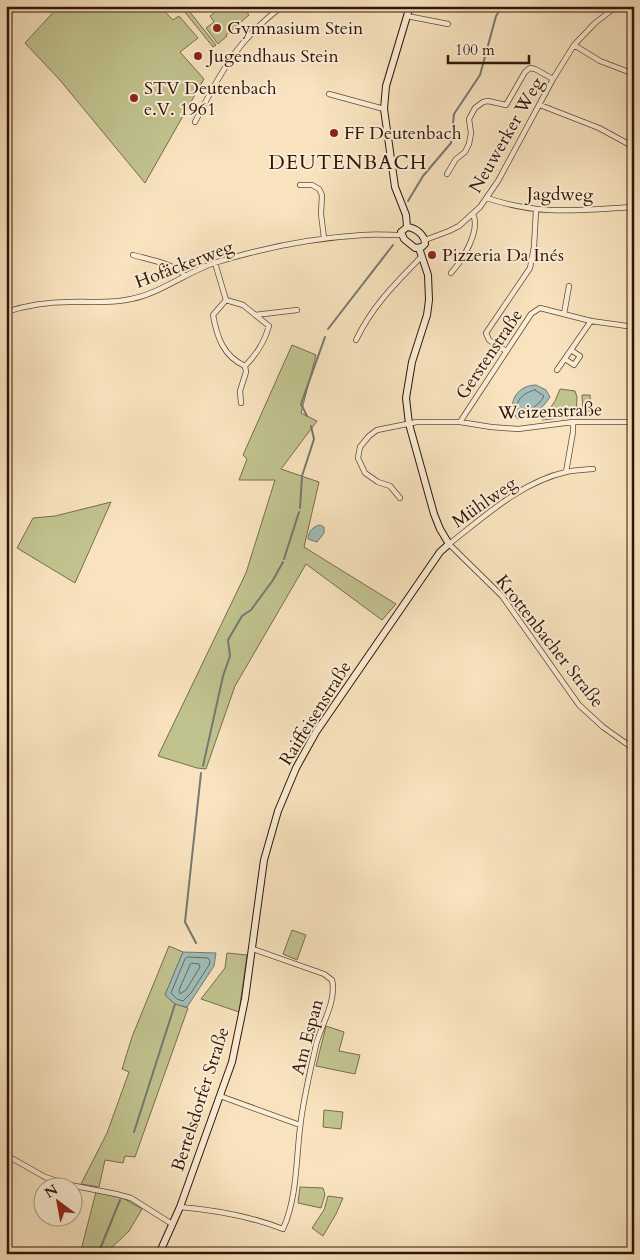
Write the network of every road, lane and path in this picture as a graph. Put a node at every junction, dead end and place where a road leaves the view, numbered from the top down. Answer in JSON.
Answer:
{"nodes":[{"id":1,"x":283,"y":6,"type":"edge"},
{"id":2,"x":410,"y":6,"type":"edge"},
{"id":3,"x":617,"y":6,"type":"edge"},
{"id":4,"x":407,"y":16,"type":"junction"},
{"id":5,"x":448,"y":24,"type":"dead end"},
{"id":6,"x":574,"y":45,"type":"junction"},
{"id":7,"x":634,"y":74,"type":"edge"},
{"id":8,"x":553,"y":79,"type":"junction"},
{"id":9,"x":329,"y":94,"type":"dead end"},
{"id":10,"x":540,"y":105,"type":"junction"},
{"id":11,"x":384,"y":109,"type":"junction"},
{"id":12,"x":195,"y":122,"type":"dead end"},
{"id":13,"x":634,"y":147,"type":"edge"},
{"id":14,"x":447,"y":174,"type":"dead end"},
{"id":15,"x":300,"y":185,"type":"dead end"},
{"id":16,"x":487,"y":198,"type":"junction"},
{"id":17,"x":634,"y":207,"type":"edge"},
{"id":18,"x":536,"y":210,"type":"junction"},
{"id":19,"x":473,"y":214,"type":"junction"},
{"id":20,"x":407,"y":227,"type":"junction"},
{"id":21,"x":401,"y":235,"type":"junction"},
{"id":22,"x":324,"y":238,"type":"junction"},
{"id":23,"x":425,"y":240,"type":"junction"},
{"id":24,"x":419,"y":248,"type":"junction"},
{"id":25,"x":133,"y":255,"type":"dead end"},
{"id":26,"x":422,"y":256,"type":"junction"},
{"id":27,"x":215,"y":263,"type":"junction"},
{"id":28,"x":451,"y":273,"type":"dead end"},
{"id":29,"x":185,"y":276,"type":"junction"},
{"id":30,"x":569,"y":286,"type":"dead end"},
{"id":31,"x":226,"y":300,"type":"junction"},
{"id":32,"x":297,"y":310,"type":"dead end"},
{"id":33,"x":6,"y":312,"type":"edge"},
{"id":34,"x":564,"y":314,"type":"junction"},
{"id":35,"x":254,"y":315,"type":"junction"},
{"id":36,"x":590,"y":321,"type":"junction"},
{"id":37,"x":634,"y":327,"type":"edge"},
{"id":38,"x":356,"y":340,"type":"dead end"},
{"id":39,"x":571,"y":350,"type":"junction"},
{"id":40,"x":506,"y":351,"type":"junction"},
{"id":41,"x":565,"y":359,"type":"junction"},
{"id":42,"x":245,"y":366,"type":"junction"},
{"id":43,"x":557,"y":370,"type":"dead end"},
{"id":44,"x":241,"y":403,"type":"dead end"},
{"id":45,"x":460,"y":422,"type":"junction"},
{"id":46,"x":573,"y":422,"type":"junction"},
{"id":47,"x":634,"y":422,"type":"edge"},
{"id":48,"x":409,"y":424,"type":"junction"},
{"id":49,"x":593,"y":469,"type":"dead end"},
{"id":50,"x":566,"y":472,"type":"junction"},
{"id":51,"x":400,"y":498,"type":"dead end"},
{"id":52,"x":449,"y":544,"type":"junction"},
{"id":53,"x":634,"y":750,"type":"edge"},
{"id":54,"x":256,"y":920,"type":"joint"},
{"id":55,"x":253,"y":949,"type":"junction"},
{"id":56,"x":220,"y":1096,"type":"junction"},
{"id":57,"x":300,"y":1125,"type":"junction"},
{"id":58,"x":6,"y":1155,"type":"edge"},
{"id":59,"x":180,"y":1207,"type":"junction"},
{"id":60,"x":172,"y":1224,"type":"junction"},
{"id":61,"x":159,"y":1254,"type":"edge"}],
"edges":[{"from":1,"to":12,"type":"street"},
{"from":2,"to":4,"type":"street"},
{"from":3,"to":6,"type":"street","name":"Neuwerker Weg"},
{"from":4,"to":5,"type":"street"},
{"from":4,"to":11,"type":"street"},
{"from":6,"to":7,"type":"street"},
{"from":6,"to":8,"type":"street","name":"Neuwerker Weg"},
{"from":8,"to":10,"type":"street","name":"Neuwerker Weg"},
{"from":8,"to":14,"type":"street"},
{"from":9,"to":11,"type":"street"},
{"from":10,"to":13,"type":"street"},
{"from":10,"to":16,"type":"street","name":"Neuwerker Weg"},
{"from":11,"to":20,"type":"street"},
{"from":15,"to":22,"type":"street"},
{"from":16,"to":18,"type":"street","name":"Jagdweg"},
{"from":16,"to":19,"type":"street","name":"Neuwerker Weg"},
{"from":17,"to":18,"type":"street","name":"Jagdweg"},
{"from":18,"to":40,"type":"street"},
{"from":19,"to":23,"type":"street","name":"Neuwerker Weg"},
{"from":19,"to":28,"type":"street"},
{"from":20,"to":21,"type":"street"},
{"from":20,"to":23,"type":"street"},
{"from":21,"to":22,"type":"street","name":"Hofäckerweg"},
{"from":21,"to":24,"type":"street"},
{"from":22,"to":27,"type":"street","name":"Hofäckerweg"},
{"from":23,"to":24,"type":"street"},
{"from":24,"to":26,"type":"street"},
{"from":25,"to":29,"type":"street"},
{"from":26,"to":38,"type":"street"},
{"from":26,"to":48,"type":"street"},
{"from":27,"to":29,"type":"street","name":"Hofäckerweg"},
{"from":27,"to":31,"type":"street"},
{"from":29,"to":33,"type":"street","name":"Hofäckerweg"},
{"from":30,"to":34,"type":"street"},
{"from":31,"to":35,"type":"street"},
{"from":31,"to":42,"type":"street"},
{"from":32,"to":35,"type":"street"},
{"from":34,"to":36,"type":"street","name":"Gerstenstraße"},
{"from":34,"to":40,"type":"street","name":"Gerstenstraße"},
{"from":35,"to":42,"type":"street"},
{"from":36,"to":37,"type":"street","name":"Gerstenstraße"},
{"from":36,"to":39,"type":"street"},
{"from":39,"to":41,"type":"street"},
{"from":39,"to":41,"type":"street"},
{"from":40,"to":45,"type":"street","name":"Gerstenstraße"},
{"from":41,"to":43,"type":"street"},
{"from":42,"to":44,"type":"street"},
{"from":45,"to":46,"type":"street","name":"Weizenstraße"},
{"from":45,"to":48,"type":"street","name":"Weizenstraße"},
{"from":46,"to":47,"type":"street","name":"Weizenstraße"},
{"from":46,"to":50,"type":"street"},
{"from":48,"to":51,"type":"street","name":"Weizenstraße"},
{"from":48,"to":52,"type":"street"},
{"from":49,"to":50,"type":"street","name":"Mühlweg"},
{"from":50,"to":52,"type":"street","name":"Mühlweg"},
{"from":52,"to":53,"type":"street","name":"Krottenbacher Straße"},
{"from":52,"to":54,"type":"street","name":"Raiffeisenstraße"},
{"from":54,"to":55,"type":"street","name":"Bertelsdorfer Straße"},
{"from":55,"to":56,"type":"street","name":"Bertelsdorfer Straße"},
{"from":55,"to":57,"type":"street","name":"Am Espan"},
{"from":56,"to":57,"type":"street"},
{"from":56,"to":59,"type":"street","name":"Bertelsdorfer Straße"},
{"from":57,"to":59,"type":"street","name":"Am Espan"},
{"from":58,"to":60,"type":"street"},
{"from":59,"to":60,"type":"street","name":"Bertelsdorfer Straße"},
{"from":60,"to":61,"type":"street","name":"Bertelsdorfer Straße"}]}
